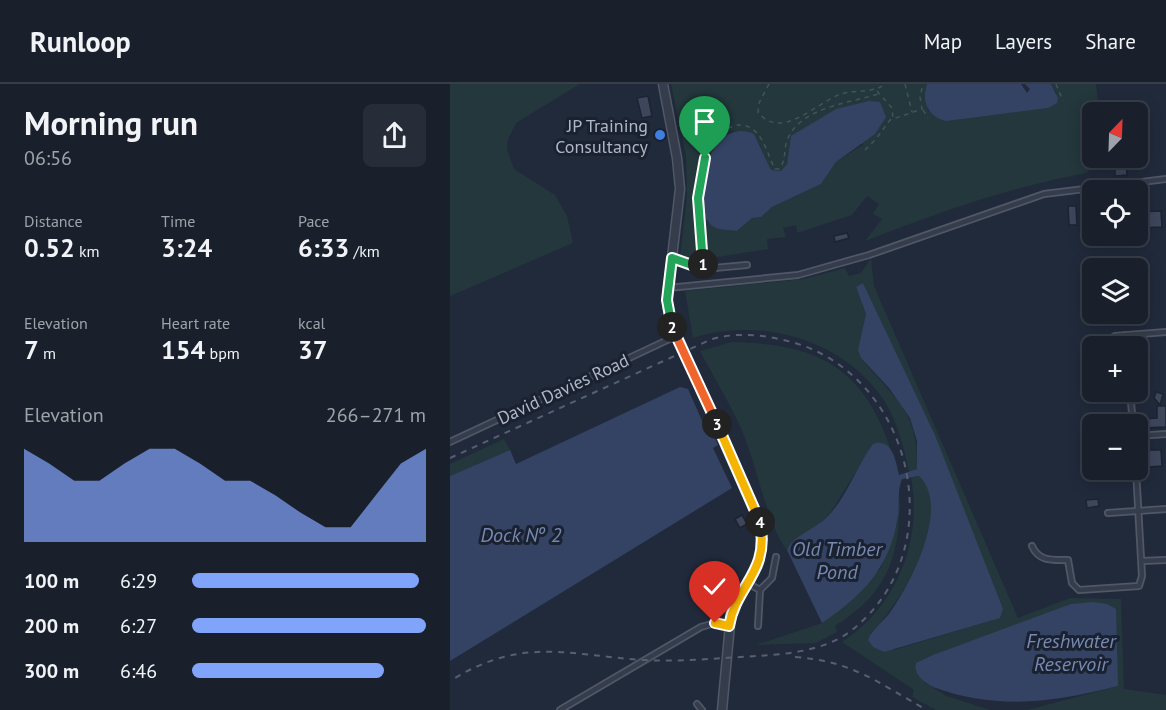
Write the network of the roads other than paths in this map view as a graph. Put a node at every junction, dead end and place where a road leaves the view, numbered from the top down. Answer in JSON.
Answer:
{"nodes":[{"id":1,"x":663,"y":84,"type":"edge"},
{"id":2,"x":1166,"y":179,"type":"edge"},
{"id":3,"x":700,"y":223,"type":"road end"},
{"id":4,"x":672,"y":258,"type":"junction"},
{"id":5,"x":747,"y":265,"type":"dead end"},
{"id":6,"x":703,"y":269,"type":"junction"},
{"id":7,"x":668,"y":288,"type":"junction"},
{"id":8,"x":1166,"y":332,"type":"edge"},
{"id":9,"x":1126,"y":335,"type":"joint"},
{"id":10,"x":676,"y":336,"type":"junction"},
{"id":11,"x":1119,"y":336,"type":"edge"},
{"id":12,"x":1166,"y":434,"type":"edge"},
{"id":13,"x":1148,"y":435,"type":"edge"},
{"id":14,"x":450,"y":442,"type":"edge"},
{"id":15,"x":1137,"y":480,"type":"edge"},
{"id":16,"x":1166,"y":509,"type":"edge"},
{"id":17,"x":1139,"y":510,"type":"junction"},
{"id":18,"x":1108,"y":513,"type":"dead end"},
{"id":19,"x":1032,"y":546,"type":"dead end"},
{"id":20,"x":776,"y":557,"type":"dead end"},
{"id":21,"x":1166,"y":560,"type":"edge"},
{"id":22,"x":1142,"y":561,"type":"junction"},
{"id":23,"x":749,"y":584,"type":"junction"},
{"id":24,"x":760,"y":590,"type":"junction"},
{"id":25,"x":729,"y":626,"type":"junction"},
{"id":26,"x":758,"y":626,"type":"dead end"},
{"id":27,"x":697,"y":704,"type":"dead end"},
{"id":28,"x":560,"y":710,"type":"edge"},
{"id":29,"x":702,"y":710,"type":"edge"},
{"id":30,"x":722,"y":710,"type":"edge"}],
"edges":[{"from":1,"to":4,"type":"street"},
{"from":2,"to":7,"type":"lane"},
{"from":3,"to":6,"type":"lane"},
{"from":4,"to":6,"type":"lane"},
{"from":4,"to":7,"type":"street"},
{"from":5,"to":6,"type":"lane"},
{"from":7,"to":10,"type":"street"},
{"from":8,"to":9,"type":"lane"},
{"from":9,"to":11,"type":"lane"},
{"from":10,"to":14,"type":"lane","name":"David Davies Road"},
{"from":10,"to":23,"type":"street"},
{"from":12,"to":13,"type":"lane"},
{"from":15,"to":17,"type":"lane"},
{"from":16,"to":17,"type":"lane"},
{"from":17,"to":18,"type":"lane"},
{"from":17,"to":22,"type":"lane"},
{"from":19,"to":22,"type":"lane"},
{"from":20,"to":24,"type":"lane"},
{"from":21,"to":22,"type":"lane"},
{"from":23,"to":24,"type":"lane"},
{"from":23,"to":25,"type":"street"},
{"from":24,"to":26,"type":"lane"},
{"from":25,"to":28,"type":"lane"},
{"from":25,"to":30,"type":"street"},
{"from":27,"to":29,"type":"lane"}]}
